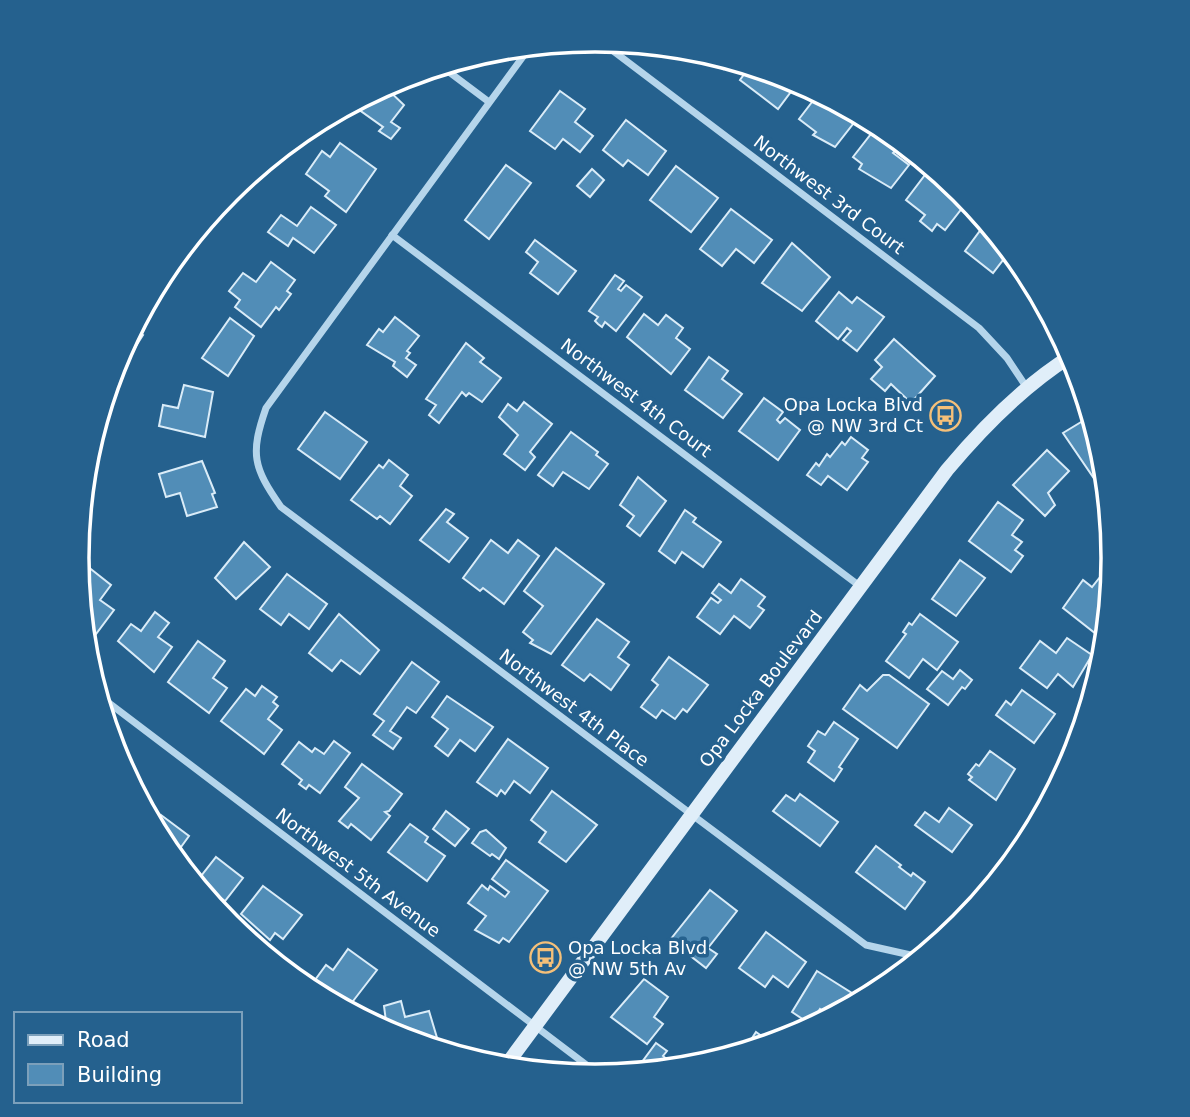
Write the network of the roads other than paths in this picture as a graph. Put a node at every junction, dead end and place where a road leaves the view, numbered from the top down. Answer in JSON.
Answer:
{"nodes":[{"id":1,"x":616,"y":53,"type":"edge"},
{"id":2,"x":522,"y":58,"type":"edge"},
{"id":3,"x":451,"y":74,"type":"edge"},
{"id":4,"x":489,"y":102,"type":"junction"},
{"id":5,"x":392,"y":235,"type":"junction"},
{"id":6,"x":1061,"y":364,"type":"edge"},
{"id":7,"x":1027,"y":388,"type":"junction"},
{"id":8,"x":861,"y":587,"type":"junction"},
{"id":9,"x":111,"y":705,"type":"edge"},
{"id":10,"x":691,"y":816,"type":"junction"},
{"id":11,"x":909,"y":955,"type":"edge"},
{"id":12,"x":534,"y":1028,"type":"junction"},
{"id":13,"x":512,"y":1057,"type":"edge"},
{"id":14,"x":584,"y":1064,"type":"edge"}],
"edges":[{"from":1,"to":7,"type":"street","name":"Northwest 3rd Court"},
{"from":2,"to":4,"type":"street"},
{"from":3,"to":4,"type":"street"},
{"from":4,"to":5,"type":"street"},
{"from":5,"to":8,"type":"street","name":"Northwest 4th Court"},
{"from":5,"to":10,"type":"street","name":"Northwest 4th Place"},
{"from":6,"to":7,"type":"main road","name":"Opa Locka Boulevard"},
{"from":7,"to":8,"type":"main road","name":"Opa Locka Boulevard"},
{"from":8,"to":10,"type":"main road","name":"Opa Locka Boulevard"},
{"from":9,"to":12,"type":"street","name":"Northwest 5th Avenue"},
{"from":10,"to":11,"type":"street","name":"Northwest 4th Place"},
{"from":10,"to":12,"type":"main road","name":"Opa Locka Boulevard"},
{"from":12,"to":13,"type":"main road","name":"Opa Locka Boulevard"},
{"from":12,"to":14,"type":"street","name":"Northwest 5th Avenue"}]}
